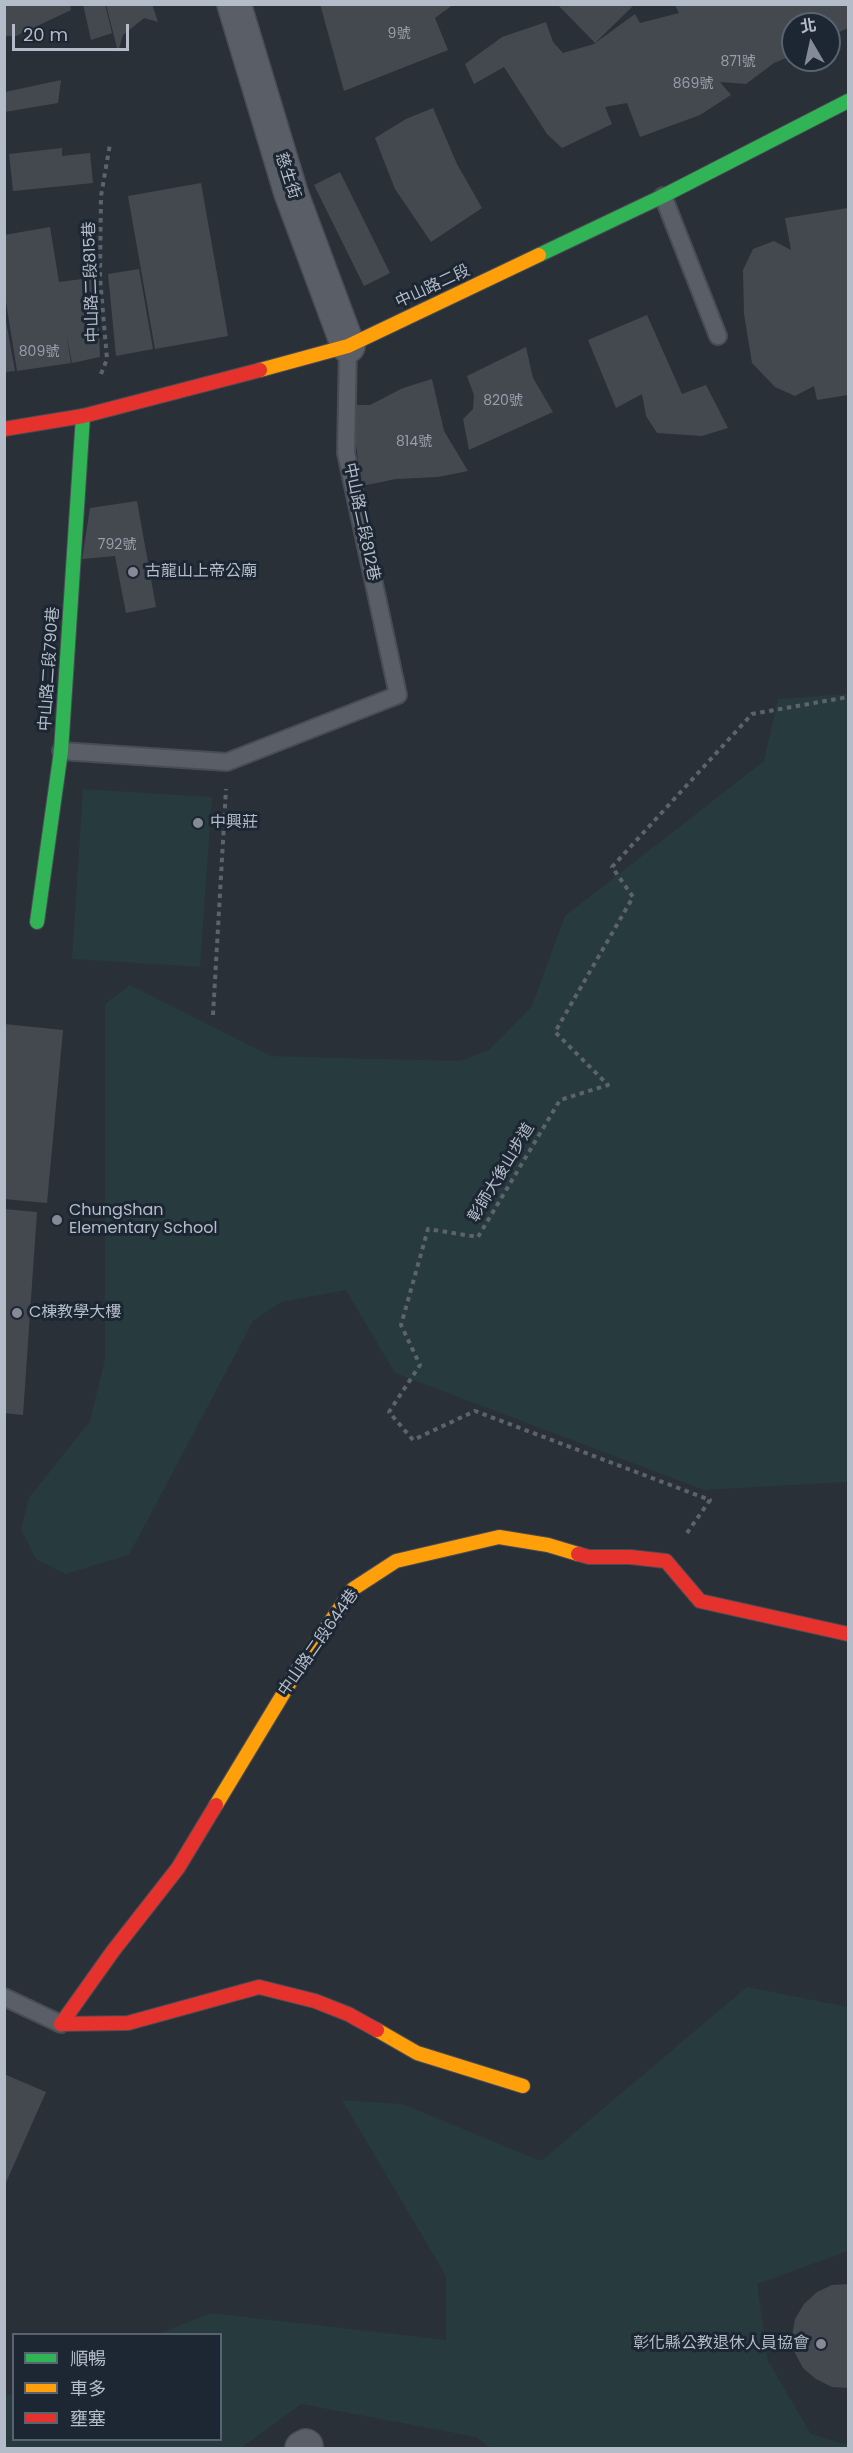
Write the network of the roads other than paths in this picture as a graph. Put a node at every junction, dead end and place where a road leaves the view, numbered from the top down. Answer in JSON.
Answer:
{"nodes":[{"id":1,"x":234,"y":4,"type":"edge"},
{"id":2,"x":849,"y":101,"type":"edge"},
{"id":3,"x":663,"y":196,"type":"junction"},
{"id":4,"x":718,"y":336,"type":"dead end"},
{"id":5,"x":348,"y":346,"type":"junction"},
{"id":6,"x":83,"y":416,"type":"junction"},
{"id":7,"x":4,"y":429,"type":"edge"},
{"id":8,"x":61,"y":751,"type":"junction"},
{"id":9,"x":37,"y":922,"type":"dead end"},
{"id":10,"x":849,"y":1634,"type":"edge"},
{"id":11,"x":4,"y":1997,"type":"edge"},
{"id":12,"x":61,"y":2024,"type":"junction"},
{"id":13,"x":523,"y":2086,"type":"dead end"}],
"edges":[{"from":1,"to":5,"type":"street","name":"慈生街"},
{"from":2,"to":3,"type":"street","name":"中山路二段"},
{"from":3,"to":4,"type":"lane"},
{"from":3,"to":5,"type":"street","name":"中山路二段"},
{"from":5,"to":6,"type":"street","name":"中山路二段"},
{"from":5,"to":8,"type":"lane","name":"中山路二段812巷"},
{"from":6,"to":7,"type":"street","name":"中山路二段"},
{"from":6,"to":8,"type":"street","name":"中山路二段790巷"},
{"from":8,"to":9,"type":"street","name":"中山路二段790巷"},
{"from":10,"to":12,"type":"street","name":"中山路二段644巷"},
{"from":11,"to":12,"type":"lane"},
{"from":12,"to":13,"type":"street"}]}
